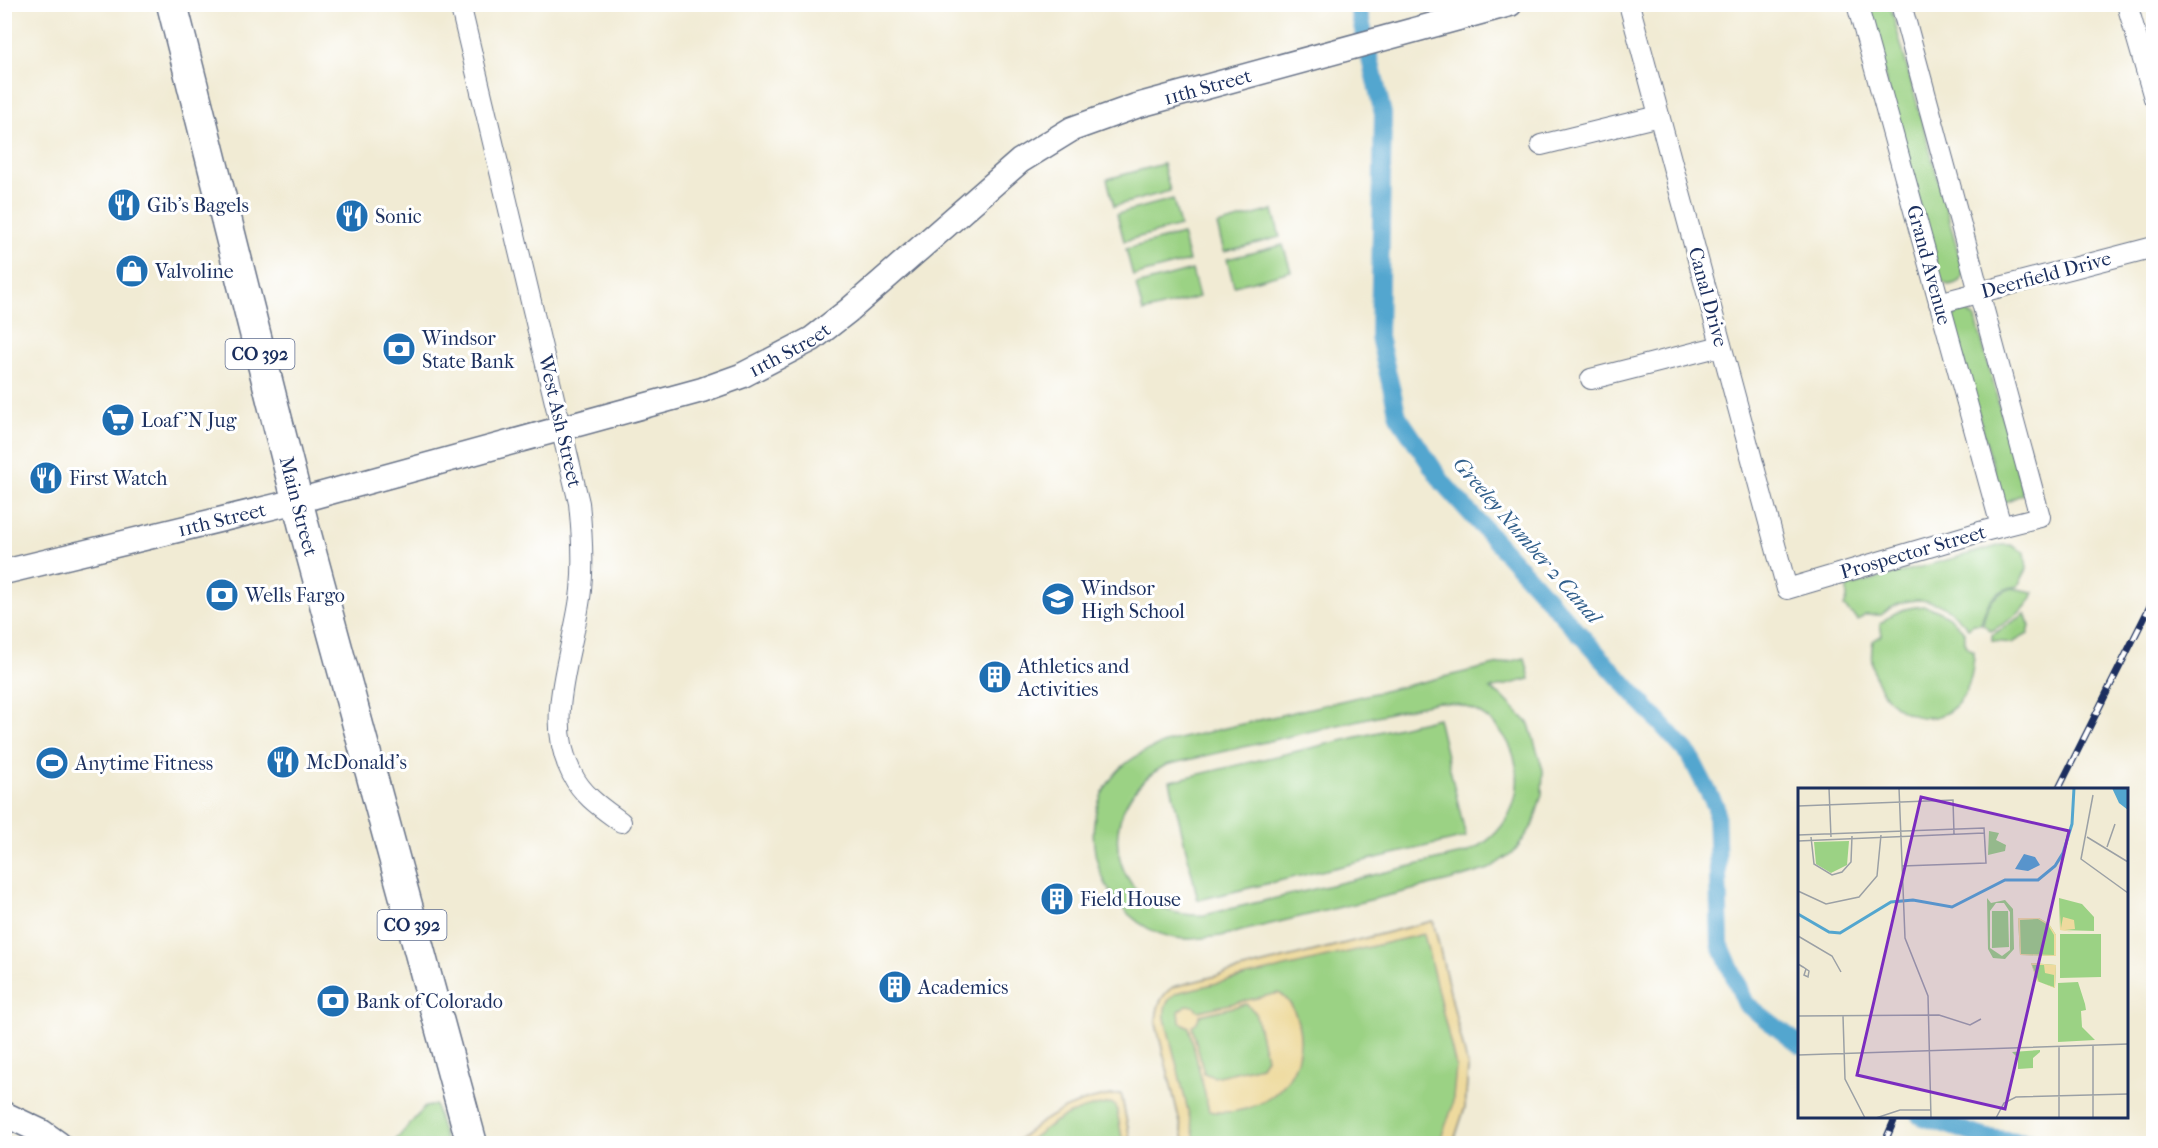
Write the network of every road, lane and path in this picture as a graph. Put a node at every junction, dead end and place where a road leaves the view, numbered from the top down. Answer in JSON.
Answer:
{"nodes":[{"id":1,"x":172,"y":4,"type":"edge"},
{"id":2,"x":460,"y":4,"type":"edge"},
{"id":3,"x":1510,"y":4,"type":"edge"},
{"id":4,"x":1629,"y":4,"type":"edge"},
{"id":5,"x":1857,"y":4,"type":"edge"},
{"id":6,"x":1901,"y":4,"type":"edge"},
{"id":7,"x":2127,"y":4,"type":"edge"},
{"id":8,"x":2154,"y":98,"type":"edge"},
{"id":9,"x":1659,"y":116,"type":"junction"},
{"id":10,"x":1541,"y":145,"type":"dead end"},
{"id":11,"x":2154,"y":247,"type":"edge"},
{"id":12,"x":1979,"y":292,"type":"junction"},
{"id":13,"x":1940,"y":303,"type":"junction"},
{"id":14,"x":1721,"y":346,"type":"junction"},
{"id":15,"x":1591,"y":379,"type":"dead end"},
{"id":16,"x":563,"y":428,"type":"junction"},
{"id":17,"x":297,"y":501,"type":"junction"},
{"id":18,"x":2040,"y":517,"type":"joint"},
{"id":19,"x":2001,"y":526,"type":"junction"},
{"id":20,"x":4,"y":572,"type":"edge"},
{"id":21,"x":1787,"y":589,"type":"joint"},
{"id":22,"x":621,"y":822,"type":"dead end"},
{"id":23,"x":4,"y":1114,"type":"edge"},
{"id":24,"x":59,"y":1143,"type":"edge"},
{"id":25,"x":472,"y":1143,"type":"edge"}],
"edges":[{"from":1,"to":17,"type":"main road","name":"Main Street","number":"CO 392"},
{"from":2,"to":16,"type":"street","name":"West Ash Street"},
{"from":3,"to":16,"type":"street","name":"11th Street"},
{"from":4,"to":9,"type":"street","name":"Canal Drive"},
{"from":5,"to":13,"type":"street","name":"Grand Avenue"},
{"from":6,"to":12,"type":"street","name":"Grand Avenue"},
{"from":7,"to":8,"type":"street"},
{"from":9,"to":10,"type":"street"},
{"from":9,"to":14,"type":"street","name":"Canal Drive"},
{"from":11,"to":12,"type":"street","name":"Deerfield Drive"},
{"from":12,"to":13,"type":"street","name":"Deerfield Drive"},
{"from":12,"to":18,"type":"street","name":"Grand Avenue"},
{"from":13,"to":19,"type":"street","name":"Grand Avenue"},
{"from":14,"to":15,"type":"street"},
{"from":14,"to":21,"type":"street","name":"Canal Drive"},
{"from":16,"to":17,"type":"street","name":"11th Street"},
{"from":16,"to":22,"type":"street","name":"West Ash Street"},
{"from":17,"to":20,"type":"street","name":"11th Street"},
{"from":17,"to":25,"type":"main road","name":"Main Street","number":"CO 392"},
{"from":18,"to":19,"type":"street","name":"Prospector Street"},
{"from":19,"to":21,"type":"street","name":"Prospector Street"},
{"from":23,"to":24,"type":"street"}]}
